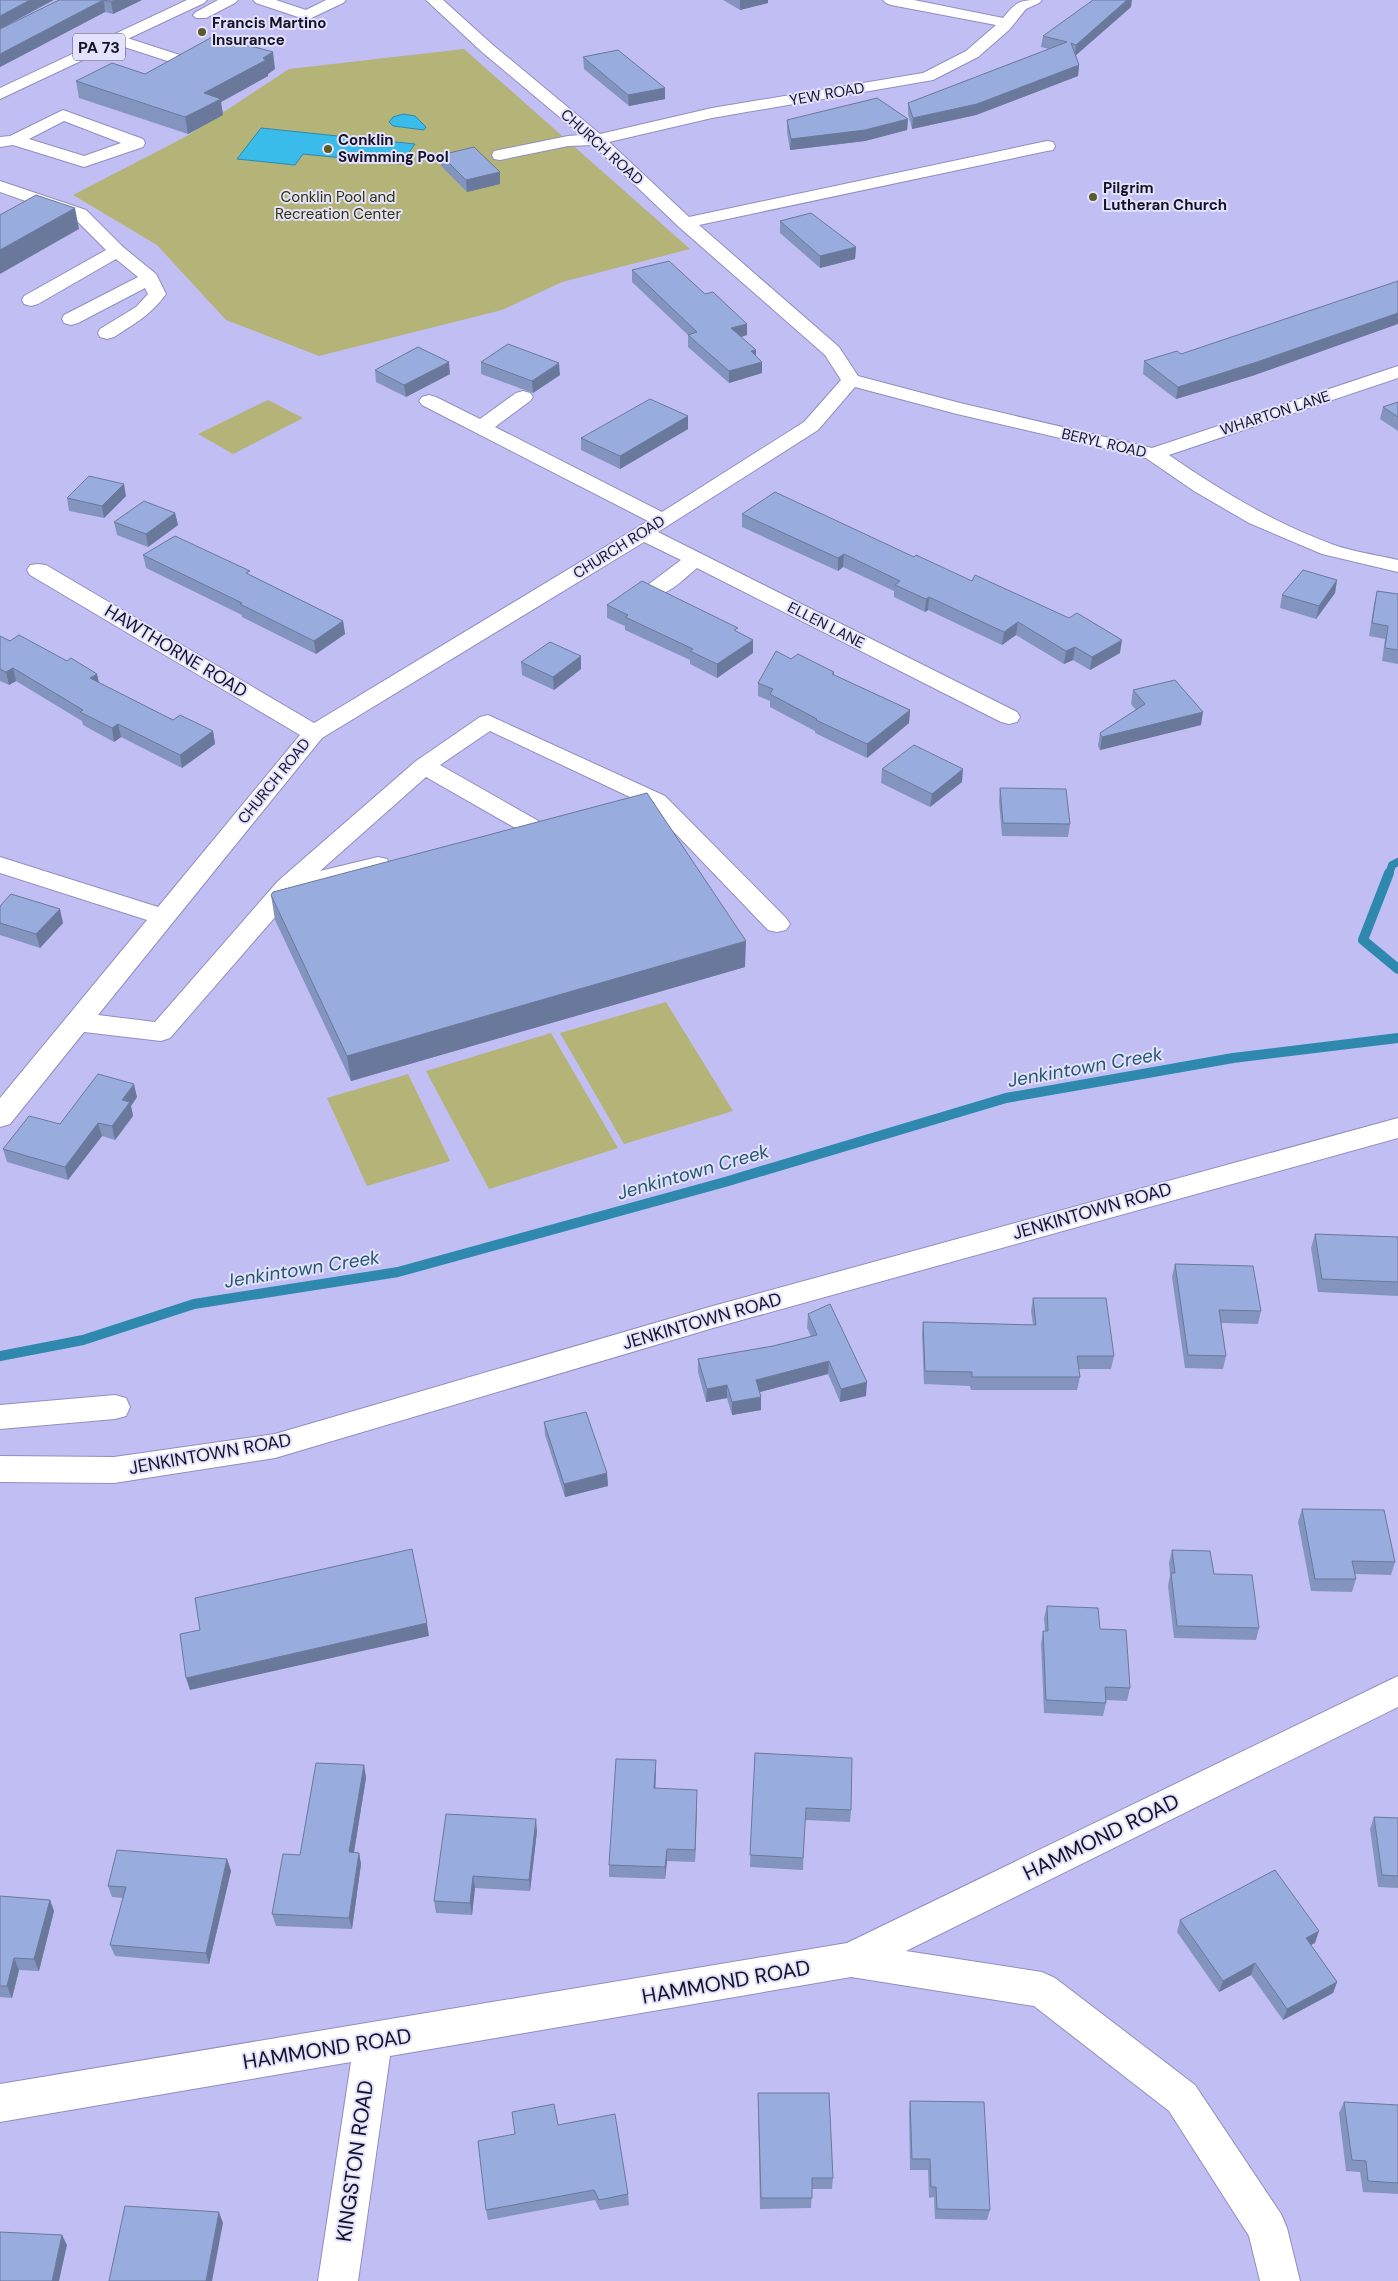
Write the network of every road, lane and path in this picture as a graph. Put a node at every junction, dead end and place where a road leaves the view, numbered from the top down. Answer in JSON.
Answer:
{"nodes":[{"id":1,"x":230,"y":0,"type":"edge"},
{"id":2,"x":265,"y":0,"type":"edge"},
{"id":3,"x":338,"y":0,"type":"edge"},
{"id":4,"x":434,"y":0,"type":"edge"},
{"id":5,"x":891,"y":0,"type":"edge"},
{"id":6,"x":1034,"y":0,"type":"edge"},
{"id":7,"x":198,"y":4,"type":"edge"},
{"id":8,"x":1007,"y":23,"type":"junction"},
{"id":9,"x":115,"y":39,"type":"junction"},
{"id":10,"x":186,"y":62,"type":"edge"},
{"id":11,"x":0,"y":94,"type":"edge"},
{"id":12,"x":597,"y":140,"type":"junction"},
{"id":13,"x":7,"y":141,"type":"edge"},
{"id":14,"x":1046,"y":146,"type":"dead end"},
{"id":15,"x":505,"y":161,"type":"dead end"},
{"id":16,"x":0,"y":186,"type":"edge"},
{"id":17,"x":685,"y":223,"type":"junction"},
{"id":18,"x":117,"y":251,"type":"junction"},
{"id":19,"x":150,"y":278,"type":"junction"},
{"id":20,"x":31,"y":300,"type":"dead end"},
{"id":21,"x":71,"y":319,"type":"dead end"},
{"id":22,"x":107,"y":333,"type":"dead end"},
{"id":23,"x":1398,"y":372,"type":"edge"},
{"id":24,"x":850,"y":380,"type":"junction"},
{"id":25,"x":523,"y":397,"type":"dead end"},
{"id":26,"x":429,"y":401,"type":"dead end"},
{"id":27,"x":480,"y":428,"type":"junction"},
{"id":28,"x":1153,"y":454,"type":"junction"},
{"id":29,"x":662,"y":520,"type":"junction"},
{"id":30,"x":643,"y":532,"type":"junction"},
{"id":31,"x":696,"y":559,"type":"junction"},
{"id":32,"x":1398,"y":566,"type":"edge"},
{"id":33,"x":38,"y":570,"type":"dead end"},
{"id":34,"x":657,"y":589,"type":"edge"},
{"id":35,"x":1009,"y":717,"type":"dead end"},
{"id":36,"x":314,"y":733,"type":"junction"},
{"id":37,"x":424,"y":766,"type":"junction"},
{"id":38,"x":657,"y":801,"type":"junction"},
{"id":39,"x":619,"y":810,"type":"edge"},
{"id":40,"x":505,"y":835,"type":"edge"},
{"id":41,"x":400,"y":860,"type":"edge"},
{"id":42,"x":0,"y":865,"type":"edge"},
{"id":43,"x":287,"y":887,"type":"junction"},
{"id":44,"x":164,"y":916,"type":"junction"},
{"id":45,"x":777,"y":924,"type":"dead end"},
{"id":46,"x":78,"y":1022,"type":"junction"},
{"id":47,"x":0,"y":1117,"type":"edge"},
{"id":48,"x":1398,"y":1128,"type":"edge"},
{"id":49,"x":115,"y":1407,"type":"dead end"},
{"id":50,"x":0,"y":1417,"type":"edge"},
{"id":51,"x":0,"y":1470,"type":"edge"},
{"id":52,"x":1398,"y":1691,"type":"edge"},
{"id":53,"x":851,"y":1960,"type":"junction"},
{"id":54,"x":373,"y":2042,"type":"junction"},
{"id":55,"x":0,"y":2103,"type":"edge"},
{"id":56,"x":338,"y":2281,"type":"edge"},
{"id":57,"x":1280,"y":2281,"type":"edge"}],
"edges":[{"from":1,"to":7,"type":"street"},
{"from":2,"to":3,"type":"street"},
{"from":4,"to":12,"type":"street","name":"CHURCH ROAD"},
{"from":5,"to":8,"type":"street"},
{"from":6,"to":8,"type":"street","name":"YEW ROAD"},
{"from":7,"to":9,"type":"street","number":"PA 73"},
{"from":8,"to":12,"type":"street","name":"YEW ROAD"},
{"from":9,"to":10,"type":"street"},
{"from":9,"to":11,"type":"street","number":"PA 73"},
{"from":12,"to":15,"type":"street","name":"YEW ROAD"},
{"from":12,"to":17,"type":"street","name":"CHURCH ROAD"},
{"from":13,"to":13,"type":"street"},
{"from":14,"to":17,"type":"street"},
{"from":16,"to":18,"type":"street"},
{"from":17,"to":24,"type":"street","name":"CHURCH ROAD"},
{"from":18,"to":19,"type":"street"},
{"from":18,"to":20,"type":"street"},
{"from":19,"to":21,"type":"street"},
{"from":19,"to":22,"type":"street"},
{"from":23,"to":28,"type":"street","name":"WHARTON LANE"},
{"from":24,"to":28,"type":"street","name":"BERYL ROAD"},
{"from":24,"to":29,"type":"street","name":"CHURCH ROAD"},
{"from":25,"to":27,"type":"street"},
{"from":26,"to":27,"type":"street"},
{"from":27,"to":29,"type":"street"},
{"from":28,"to":32,"type":"street","name":"BERYL ROAD"},
{"from":29,"to":30,"type":"street","name":"CHURCH ROAD"},
{"from":30,"to":31,"type":"street","name":"ELLEN LANE"},
{"from":30,"to":36,"type":"street","name":"CHURCH ROAD"},
{"from":31,"to":34,"type":"street"},
{"from":31,"to":35,"type":"street","name":"ELLEN LANE"},
{"from":33,"to":36,"type":"street","name":"HAWTHORNE ROAD"},
{"from":36,"to":44,"type":"street","name":"CHURCH ROAD"},
{"from":37,"to":38,"type":"street"},
{"from":37,"to":40,"type":"street"},
{"from":37,"to":43,"type":"street"},
{"from":38,"to":39,"type":"street"},
{"from":38,"to":45,"type":"street"},
{"from":41,"to":43,"type":"street"},
{"from":42,"to":44,"type":"street"},
{"from":43,"to":46,"type":"street"},
{"from":44,"to":46,"type":"street","name":"CHURCH ROAD"},
{"from":46,"to":47,"type":"street","name":"CHURCH ROAD"},
{"from":48,"to":51,"type":"street","name":"JENKINTOWN ROAD"},
{"from":49,"to":50,"type":"street"},
{"from":52,"to":53,"type":"street","name":"HAMMOND ROAD"},
{"from":53,"to":54,"type":"street","name":"HAMMOND ROAD"},
{"from":53,"to":57,"type":"street"},
{"from":54,"to":55,"type":"street","name":"HAMMOND ROAD"},
{"from":54,"to":56,"type":"street","name":"KINGSTON ROAD"}]}
